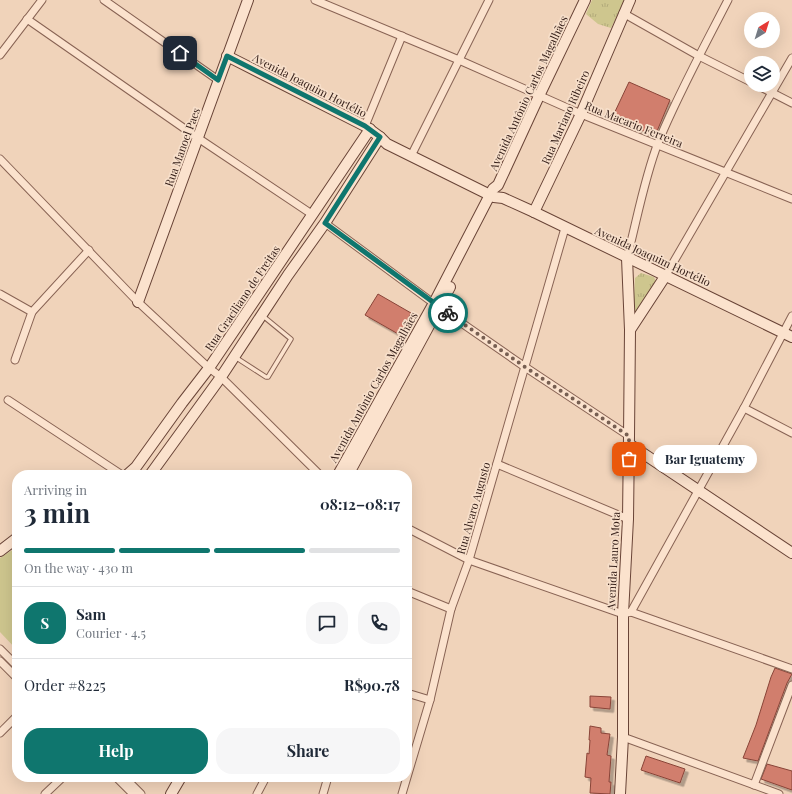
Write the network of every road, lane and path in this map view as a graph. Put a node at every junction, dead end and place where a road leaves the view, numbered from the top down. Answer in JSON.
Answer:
{"nodes":[{"id":1,"x":42,"y":0,"type":"edge"},
{"id":2,"x":104,"y":0,"type":"edge"},
{"id":3,"x":248,"y":0,"type":"edge"},
{"id":4,"x":315,"y":0,"type":"edge"},
{"id":5,"x":489,"y":0,"type":"edge"},
{"id":6,"x":585,"y":0,"type":"edge"},
{"id":7,"x":630,"y":0,"type":"edge"},
{"id":8,"x":728,"y":0,"type":"edge"},
{"id":9,"x":623,"y":14,"type":"junction"},
{"id":10,"x":28,"y":19,"type":"junction"},
{"id":11,"x":402,"y":36,"type":"junction"},
{"id":12,"x":0,"y":55,"type":"edge"},
{"id":13,"x":227,"y":56,"type":"junction"},
{"id":14,"x":699,"y":56,"type":"junction"},
{"id":15,"x":792,"y":58,"type":"edge"},
{"id":16,"x":459,"y":60,"type":"junction"},
{"id":17,"x":744,"y":78,"type":"edge"},
{"id":18,"x":780,"y":78,"type":"edge"},
{"id":19,"x":218,"y":80,"type":"junction"},
{"id":20,"x":772,"y":92,"type":"joint"},
{"id":21,"x":539,"y":96,"type":"junction"},
{"id":22,"x":792,"y":103,"type":"edge"},
{"id":23,"x":581,"y":114,"type":"junction"},
{"id":24,"x":368,"y":128,"type":"junction"},
{"id":25,"x":380,"y":137,"type":"junction"},
{"id":26,"x":198,"y":138,"type":"junction"},
{"id":27,"x":658,"y":144,"type":"junction"},
{"id":28,"x":412,"y":153,"type":"junction"},
{"id":29,"x":0,"y":159,"type":"edge"},
{"id":30,"x":725,"y":172,"type":"junction"},
{"id":31,"x":496,"y":192,"type":"junction"},
{"id":32,"x":792,"y":199,"type":"edge"},
{"id":33,"x":534,"y":212,"type":"junction"},
{"id":34,"x":313,"y":215,"type":"junction"},
{"id":35,"x":325,"y":223,"type":"junction"},
{"id":36,"x":565,"y":228,"type":"junction"},
{"id":37,"x":89,"y":250,"type":"junction"},
{"id":38,"x":627,"y":258,"type":"junction"},
{"id":39,"x":666,"y":276,"type":"junction"},
{"id":40,"x":0,"y":294,"type":"edge"},
{"id":41,"x":138,"y":302,"type":"junction"},
{"id":42,"x":437,"y":305,"type":"junction"},
{"id":43,"x":32,"y":312,"type":"junction"},
{"id":44,"x":262,"y":315,"type":"junction"},
{"id":45,"x":792,"y":316,"type":"edge"},
{"id":46,"x":630,"y":330,"type":"junction"},
{"id":47,"x":788,"y":334,"type":"edge"},
{"id":48,"x":234,"y":357,"type":"junction"},
{"id":49,"x":15,"y":360,"type":"dead end"},
{"id":50,"x":525,"y":367,"type":"junction"},
{"id":51,"x":209,"y":368,"type":"junction"},
{"id":52,"x":221,"y":377,"type":"junction"},
{"id":53,"x":390,"y":389,"type":"junction"},
{"id":54,"x":8,"y":400,"type":"dead end"},
{"id":55,"x":744,"y":408,"type":"junction"},
{"id":56,"x":792,"y":433,"type":"edge"},
{"id":57,"x":629,"y":440,"type":"junction"},
{"id":58,"x":497,"y":464,"type":"junction"},
{"id":59,"x":114,"y":470,"type":"edge"},
{"id":60,"x":133,"y":470,"type":"edge"},
{"id":61,"x":154,"y":470,"type":"edge"},
{"id":62,"x":315,"y":470,"type":"edge"},
{"id":63,"x":341,"y":470,"type":"edge"},
{"id":64,"x":350,"y":470,"type":"edge"},
{"id":65,"x":698,"y":490,"type":"junction"},
{"id":66,"x":628,"y":519,"type":"junction"},
{"id":67,"x":412,"y":531,"type":"edge"},
{"id":68,"x":12,"y":542,"type":"edge"},
{"id":69,"x":0,"y":551,"type":"edge"},
{"id":70,"x":792,"y":553,"type":"edge"},
{"id":71,"x":469,"y":560,"type":"junction"},
{"id":72,"x":412,"y":593,"type":"edge"},
{"id":73,"x":451,"y":609,"type":"junction"},
{"id":74,"x":627,"y":613,"type":"junction"},
{"id":75,"x":0,"y":649,"type":"edge"},
{"id":76,"x":0,"y":661,"type":"edge"},
{"id":77,"x":12,"y":661,"type":"edge"},
{"id":78,"x":792,"y":669,"type":"edge"},
{"id":79,"x":12,"y":673,"type":"edge"},
{"id":80,"x":792,"y":685,"type":"edge"},
{"id":81,"x":412,"y":695,"type":"edge"},
{"id":82,"x":430,"y":700,"type":"junction"},
{"id":83,"x":12,"y":721,"type":"edge"},
{"id":84,"x":0,"y":733,"type":"edge"},
{"id":85,"x":623,"y":737,"type":"junction"},
{"id":86,"x":412,"y":757,"type":"edge"},
{"id":87,"x":58,"y":782,"type":"edge"},
{"id":88,"x":121,"y":782,"type":"edge"},
{"id":89,"x":129,"y":782,"type":"edge"},
{"id":90,"x":170,"y":782,"type":"edge"},
{"id":91,"x":178,"y":782,"type":"edge"},
{"id":92,"x":263,"y":782,"type":"edge"},
{"id":93,"x":327,"y":782,"type":"edge"},
{"id":94,"x":405,"y":782,"type":"edge"},
{"id":95,"x":754,"y":785,"type":"junction"},
{"id":96,"x":45,"y":794,"type":"edge"},
{"id":97,"x":133,"y":794,"type":"edge"},
{"id":98,"x":141,"y":794,"type":"edge"},
{"id":99,"x":163,"y":794,"type":"edge"},
{"id":100,"x":171,"y":794,"type":"edge"},
{"id":101,"x":257,"y":794,"type":"edge"},
{"id":102,"x":323,"y":794,"type":"edge"},
{"id":103,"x":402,"y":794,"type":"edge"},
{"id":104,"x":620,"y":794,"type":"edge"},
{"id":105,"x":779,"y":794,"type":"edge"}],
"edges":[{"from":1,"to":10,"type":"street"},
{"from":2,"to":19,"type":"street"},
{"from":3,"to":13,"type":"street","name":"Rua Manoel Paes"},
{"from":4,"to":11,"type":"street","name":"Rua Macario Ferreira"},
{"from":5,"to":16,"type":"street"},
{"from":6,"to":21,"type":"street","name":"Avenida Antônio Carlos Magalhães"},
{"from":7,"to":9,"type":"street","name":"Rua Mariano Ribeiro"},
{"from":8,"to":14,"type":"street"},
{"from":9,"to":14,"type":"street"},
{"from":9,"to":23,"type":"street","name":"Rua Mariano Ribeiro"},
{"from":10,"to":12,"type":"street"},
{"from":10,"to":26,"type":"street"},
{"from":11,"to":16,"type":"street","name":"Rua Macario Ferreira"},
{"from":11,"to":24,"type":"street"},
{"from":13,"to":19,"type":"street","name":"Rua Manoel Paes"},
{"from":13,"to":24,"type":"street","name":"Avenida Joaquim Hortélio"},
{"from":14,"to":17,"type":"street"},
{"from":14,"to":27,"type":"street"},
{"from":15,"to":18,"type":"street"},
{"from":16,"to":21,"type":"street","name":"Rua Macario Ferreira"},
{"from":16,"to":28,"type":"street"},
{"from":19,"to":26,"type":"street","name":"Rua Manoel Paes"},
{"from":20,"to":22,"type":"street"},
{"from":20,"to":30,"type":"street"},
{"from":21,"to":23,"type":"street","name":"Rua Macario Ferreira"},
{"from":21,"to":31,"type":"street","name":"Avenida Antônio Carlos Magalhães"},
{"from":23,"to":27,"type":"street","name":"Rua Macario Ferreira"},
{"from":23,"to":33,"type":"street","name":"Rua Mariano Ribeiro"},
{"from":24,"to":25,"type":"street","name":"Avenida Joaquim Hortélio"},
{"from":24,"to":34,"type":"street","name":"Rua Graciliano de Freitas"},
{"from":25,"to":28,"type":"street","name":"Avenida Joaquim Hortélio"},
{"from":25,"to":35,"type":"street"},
{"from":26,"to":34,"type":"street"},
{"from":26,"to":41,"type":"street","name":"Rua Manoel Paes"},
{"from":27,"to":30,"type":"street","name":"Rua Macario Ferreira"},
{"from":27,"to":38,"type":"street"},
{"from":28,"to":31,"type":"street","name":"Avenida Joaquim Hortélio"},
{"from":29,"to":37,"type":"street"},
{"from":30,"to":32,"type":"street","name":"Rua Macario Ferreira"},
{"from":30,"to":39,"type":"street"},
{"from":31,"to":33,"type":"street","name":"Avenida Joaquim Hortélio"},
{"from":31,"to":42,"type":"street","name":"Avenida Antônio Carlos Magalhães"},
{"from":33,"to":36,"type":"street","name":"Avenida Joaquim Hortélio"},
{"from":34,"to":51,"type":"street","name":"Rua Graciliano de Freitas"},
{"from":35,"to":42,"type":"street"},
{"from":35,"to":44,"type":"street"},
{"from":36,"to":38,"type":"street","name":"Avenida Joaquim Hortélio"},
{"from":36,"to":50,"type":"street","name":"Rua Alvaro Augusto"},
{"from":37,"to":41,"type":"street"},
{"from":37,"to":43,"type":"street"},
{"from":38,"to":39,"type":"street","name":"Avenida Joaquim Hortélio"},
{"from":38,"to":46,"type":"street","name":"Avenida Lauro Mota"},
{"from":39,"to":46,"type":"street"},
{"from":39,"to":47,"type":"street","name":"Avenida Joaquim Hortélio"},
{"from":40,"to":43,"type":"street"},
{"from":41,"to":51,"type":"street"},
{"from":42,"to":50,"type":"street"},
{"from":42,"to":53,"type":"street","name":"Avenida Antônio Carlos Magalhães"},
{"from":43,"to":49,"type":"street"},
{"from":44,"to":48,"type":"street"},
{"from":44,"to":48,"type":"lane"},
{"from":45,"to":47,"type":"street"},
{"from":46,"to":57,"type":"street","name":"Avenida Lauro Mota"},
{"from":47,"to":55,"type":"street"},
{"from":48,"to":52,"type":"street"},
{"from":50,"to":57,"type":"street"},
{"from":50,"to":58,"type":"street","name":"Rua Alvaro Augusto"},
{"from":51,"to":52,"type":"street"},
{"from":51,"to":60,"type":"street","name":"Rua Graciliano de Freitas"},
{"from":52,"to":61,"type":"street"},
{"from":52,"to":62,"type":"street"},
{"from":53,"to":63,"type":"street","name":"Avenida Antônio Carlos Magalhães"},
{"from":53,"to":64,"type":"street","name":"Avenida Antônio Carlos Magalhães"},
{"from":54,"to":59,"type":"street"},
{"from":55,"to":56,"type":"street"},
{"from":55,"to":65,"type":"street"},
{"from":57,"to":65,"type":"street"},
{"from":57,"to":66,"type":"street","name":"Avenida Lauro Mota"},
{"from":58,"to":66,"type":"street"},
{"from":58,"to":71,"type":"street","name":"Rua Alvaro Augusto"},
{"from":65,"to":70,"type":"street"},
{"from":65,"to":74,"type":"street"},
{"from":66,"to":74,"type":"street","name":"Avenida Lauro Mota"},
{"from":67,"to":71,"type":"street"},
{"from":68,"to":69,"type":"street"},
{"from":71,"to":73,"type":"street","name":"Rua Alvaro Augusto"},
{"from":71,"to":74,"type":"street"},
{"from":72,"to":73,"type":"street"},
{"from":73,"to":82,"type":"street","name":"Rua Alvaro Augusto"},
{"from":74,"to":78,"type":"street"},
{"from":74,"to":85,"type":"street","name":"Avenida Lauro Mota"},
{"from":75,"to":77,"type":"street"},
{"from":76,"to":79,"type":"street"},
{"from":80,"to":95,"type":"street"},
{"from":81,"to":82,"type":"street"},
{"from":82,"to":86,"type":"street","name":"Rua Alvaro Augusto"},
{"from":83,"to":84,"type":"street"},
{"from":85,"to":95,"type":"street"},
{"from":85,"to":104,"type":"street","name":"Avenida Lauro Mota"},
{"from":87,"to":96,"type":"street"},
{"from":88,"to":97,"type":"street"},
{"from":89,"to":98,"type":"street"},
{"from":90,"to":99,"type":"street"},
{"from":91,"to":100,"type":"street"},
{"from":92,"to":101,"type":"street"},
{"from":93,"to":102,"type":"street"},
{"from":94,"to":103,"type":"street","name":"Rua Alvaro Augusto"},
{"from":95,"to":105,"type":"street"}]}
